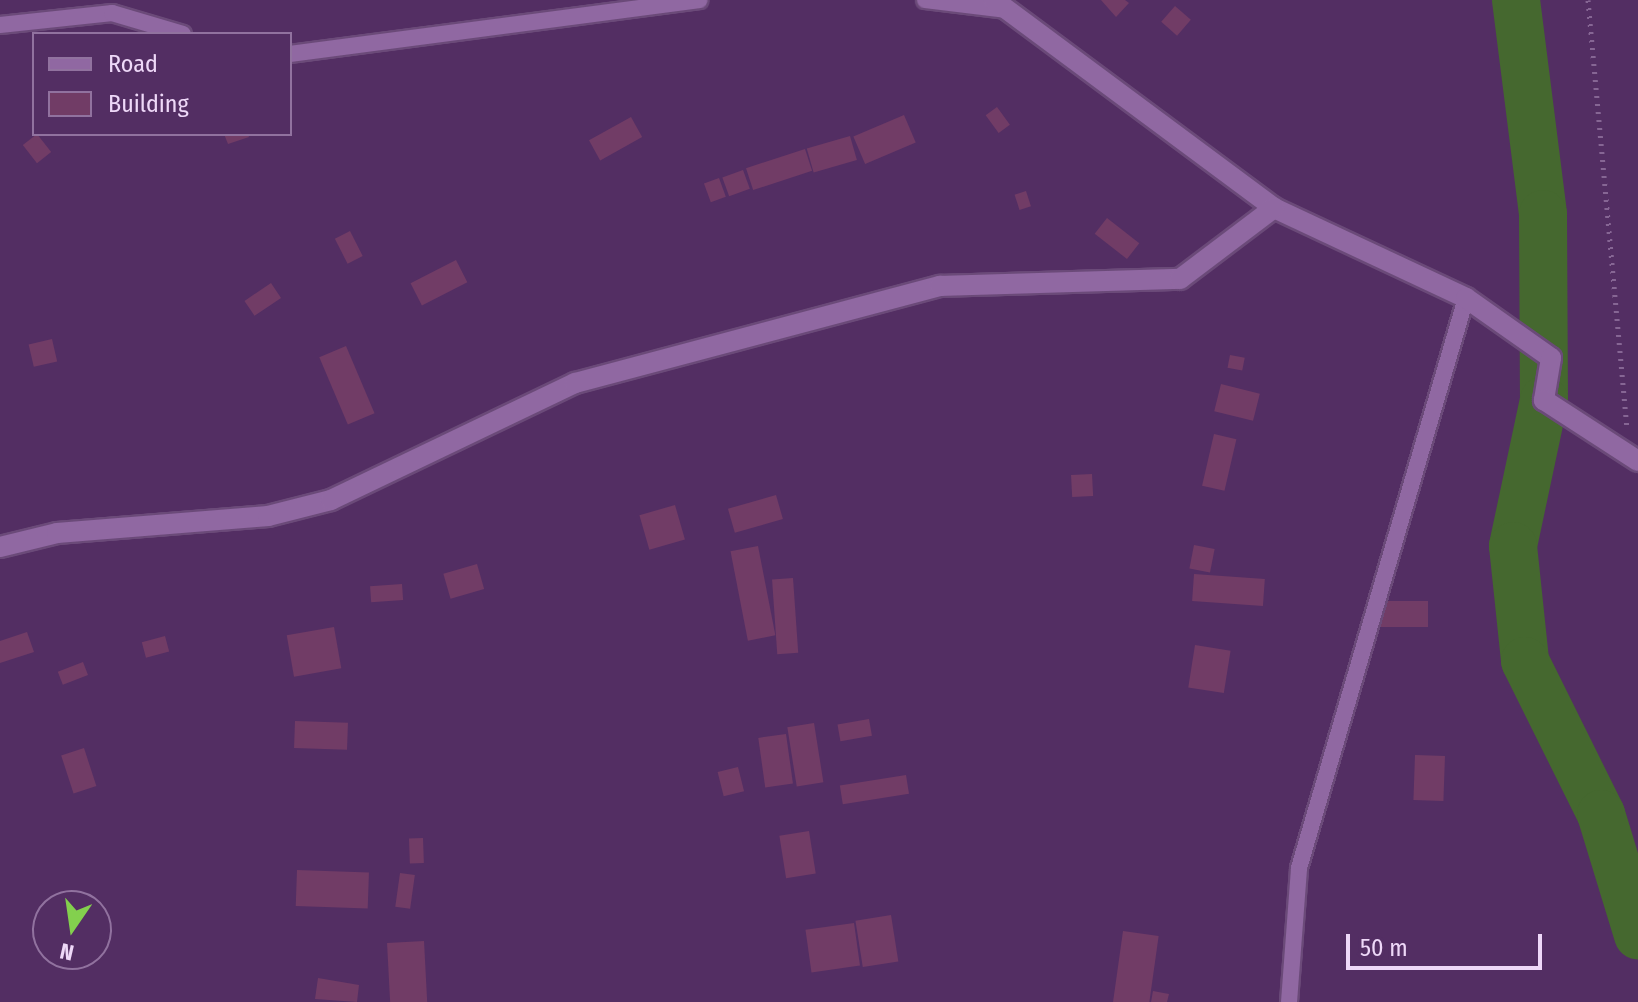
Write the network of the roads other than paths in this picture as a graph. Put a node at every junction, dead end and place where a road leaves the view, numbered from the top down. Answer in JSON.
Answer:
{"nodes":[{"id":1,"x":699,"y":0,"type":"edge"},
{"id":2,"x":925,"y":0,"type":"edge"},
{"id":3,"x":1000,"y":5,"type":"edge"},
{"id":4,"x":108,"y":6,"type":"edge"},
{"id":5,"x":0,"y":25,"type":"edge"},
{"id":6,"x":178,"y":32,"type":"edge"},
{"id":7,"x":292,"y":54,"type":"edge"},
{"id":8,"x":1274,"y":208,"type":"junction"},
{"id":9,"x":1466,"y":298,"type":"junction"},
{"id":10,"x":1634,"y":458,"type":"edge"},
{"id":11,"x":0,"y":547,"type":"edge"},
{"id":12,"x":1289,"y":1002,"type":"edge"}],
"edges":[{"from":1,"to":7,"type":"lane"},
{"from":2,"to":3,"type":"lane"},
{"from":3,"to":8,"type":"street"},
{"from":4,"to":5,"type":"lane"},
{"from":4,"to":6,"type":"lane"},
{"from":8,"to":9,"type":"street"},
{"from":8,"to":11,"type":"street"},
{"from":9,"to":10,"type":"street"},
{"from":9,"to":12,"type":"lane"}]}
